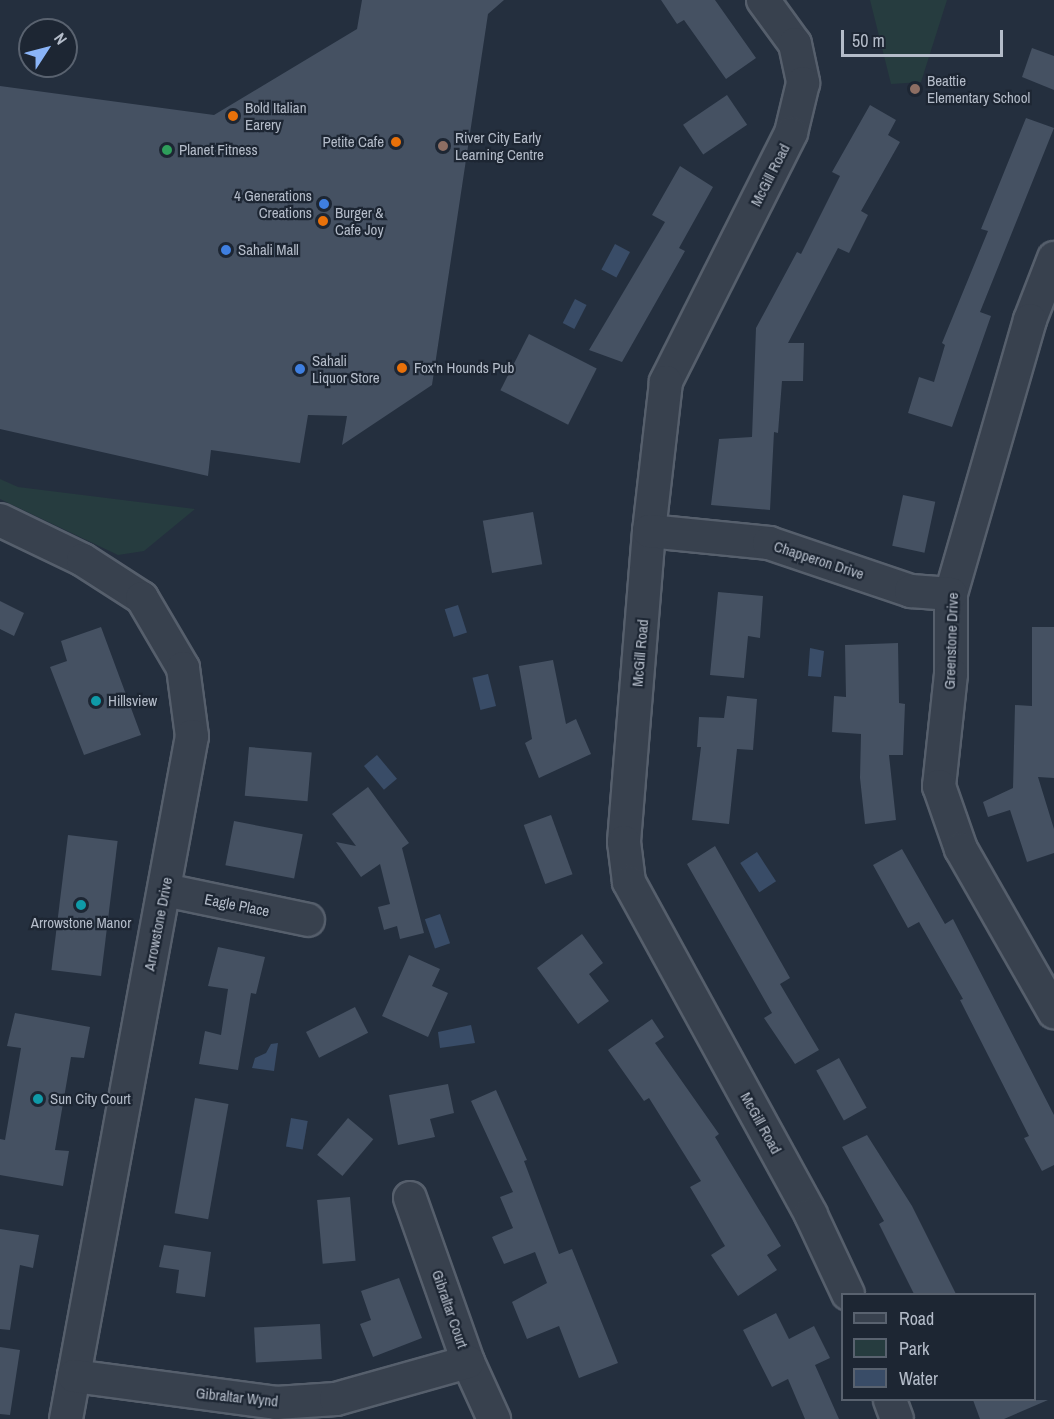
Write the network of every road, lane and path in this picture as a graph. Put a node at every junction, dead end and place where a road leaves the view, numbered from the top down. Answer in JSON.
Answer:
{"nodes":[{"id":1,"x":764,"y":0,"type":"edge"},
{"id":2,"x":1054,"y":258,"type":"edge"},
{"id":3,"x":0,"y":520,"type":"edge"},
{"id":4,"x":649,"y":531,"type":"junction"},
{"id":5,"x":951,"y":594,"type":"junction"},
{"id":6,"x":165,"y":890,"type":"junction"},
{"id":7,"x":308,"y":920,"type":"dead end"},
{"id":8,"x":1054,"y":1012,"type":"edge"},
{"id":9,"x":410,"y":1198,"type":"dead end"},
{"id":10,"x":848,"y":1293,"type":"edge"},
{"id":11,"x":468,"y":1362,"type":"junction"},
{"id":12,"x":74,"y":1376,"type":"junction"},
{"id":13,"x":890,"y":1401,"type":"edge"},
{"id":14,"x":66,"y":1419,"type":"edge"},
{"id":15,"x":494,"y":1419,"type":"edge"},
{"id":16,"x":897,"y":1419,"type":"edge"}],
"edges":[{"from":1,"to":4,"type":"street","name":"McGill Road"},
{"from":2,"to":5,"type":"street","name":"Greenstone Drive"},
{"from":3,"to":6,"type":"street","name":"Arrowstone Drive"},
{"from":4,"to":5,"type":"street","name":"Chapperon Drive"},
{"from":4,"to":10,"type":"street","name":"McGill Road"},
{"from":5,"to":8,"type":"street","name":"Greenstone Drive"},
{"from":6,"to":7,"type":"street","name":"Eagle Place"},
{"from":6,"to":12,"type":"street","name":"Arrowstone Drive"},
{"from":9,"to":11,"type":"street","name":"Gibraltar Court"},
{"from":11,"to":12,"type":"street","name":"Gibraltar Wynd"},
{"from":11,"to":15,"type":"street","name":"Gibraltar Court"},
{"from":12,"to":14,"type":"street","name":"Arrowstone Drive"},
{"from":13,"to":16,"type":"street"}]}
